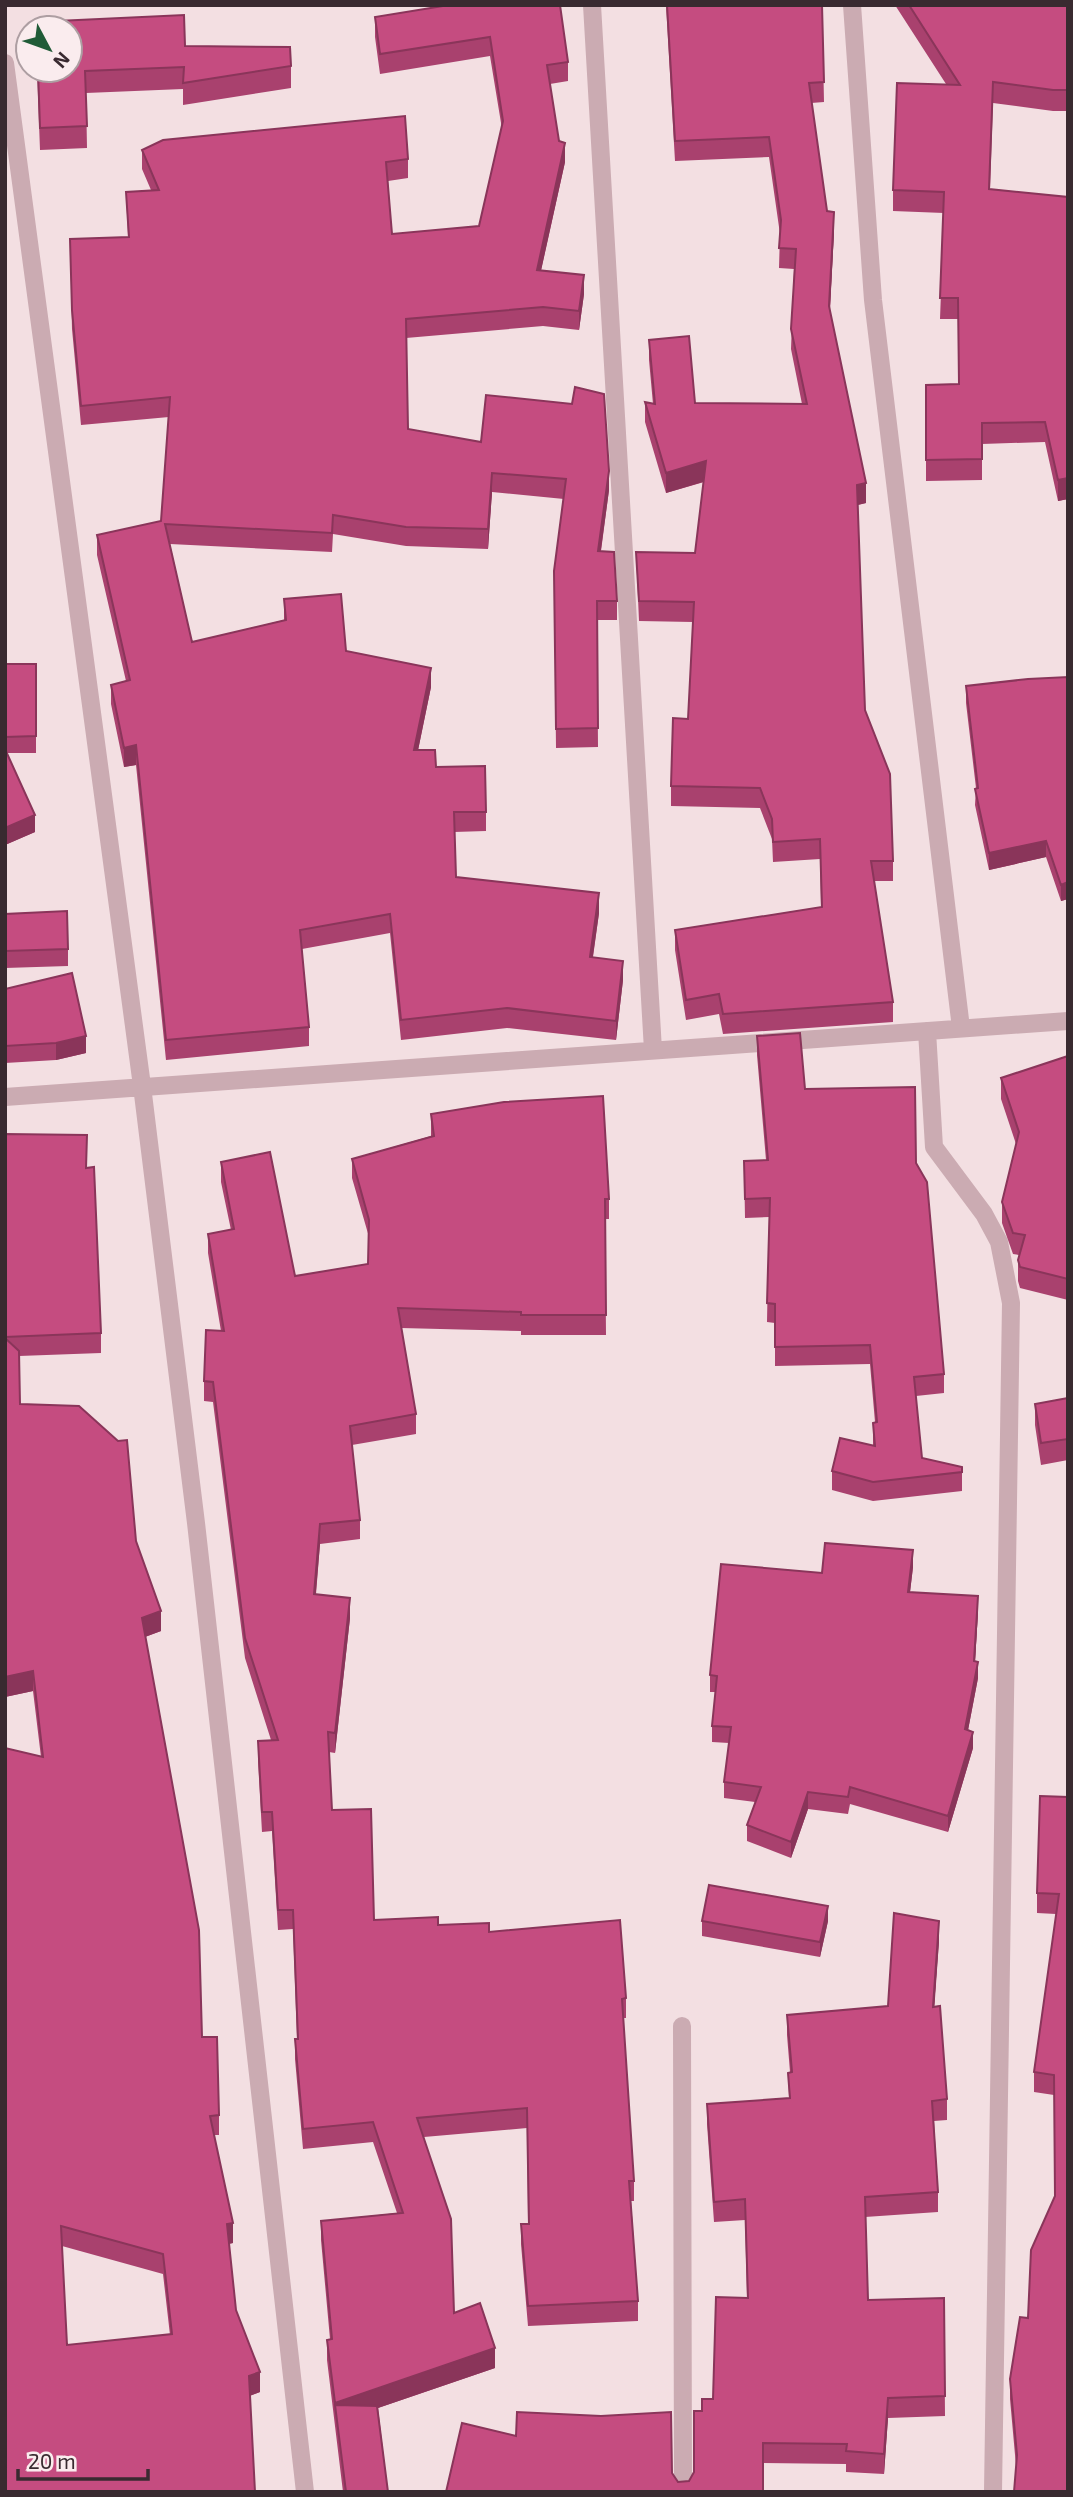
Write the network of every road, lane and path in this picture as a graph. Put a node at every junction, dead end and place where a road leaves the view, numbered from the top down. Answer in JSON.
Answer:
{"nodes":[{"id":1,"x":592,"y":5,"type":"edge"},
{"id":2,"x":852,"y":5,"type":"edge"},
{"id":3,"x":5,"y":64,"type":"edge"},
{"id":4,"x":1068,"y":1021,"type":"edge"},
{"id":5,"x":961,"y":1028,"type":"junction"},
{"id":6,"x":927,"y":1031,"type":"junction"},
{"id":7,"x":653,"y":1050,"type":"junction"},
{"id":8,"x":142,"y":1086,"type":"junction"},
{"id":9,"x":5,"y":1097,"type":"edge"},
{"id":10,"x":682,"y":2026,"type":"dead end"},
{"id":11,"x":305,"y":2492,"type":"edge"},
{"id":12,"x":683,"y":2492,"type":"edge"},
{"id":13,"x":993,"y":2492,"type":"edge"}],
"edges":[{"from":1,"to":7,"type":"street"},
{"from":2,"to":5,"type":"street"},
{"from":3,"to":8,"type":"street"},
{"from":4,"to":5,"type":"street"},
{"from":5,"to":6,"type":"street"},
{"from":6,"to":7,"type":"street"},
{"from":6,"to":13,"type":"street"},
{"from":7,"to":8,"type":"street"},
{"from":8,"to":9,"type":"street"},
{"from":8,"to":11,"type":"street"},
{"from":10,"to":12,"type":"street"}]}
